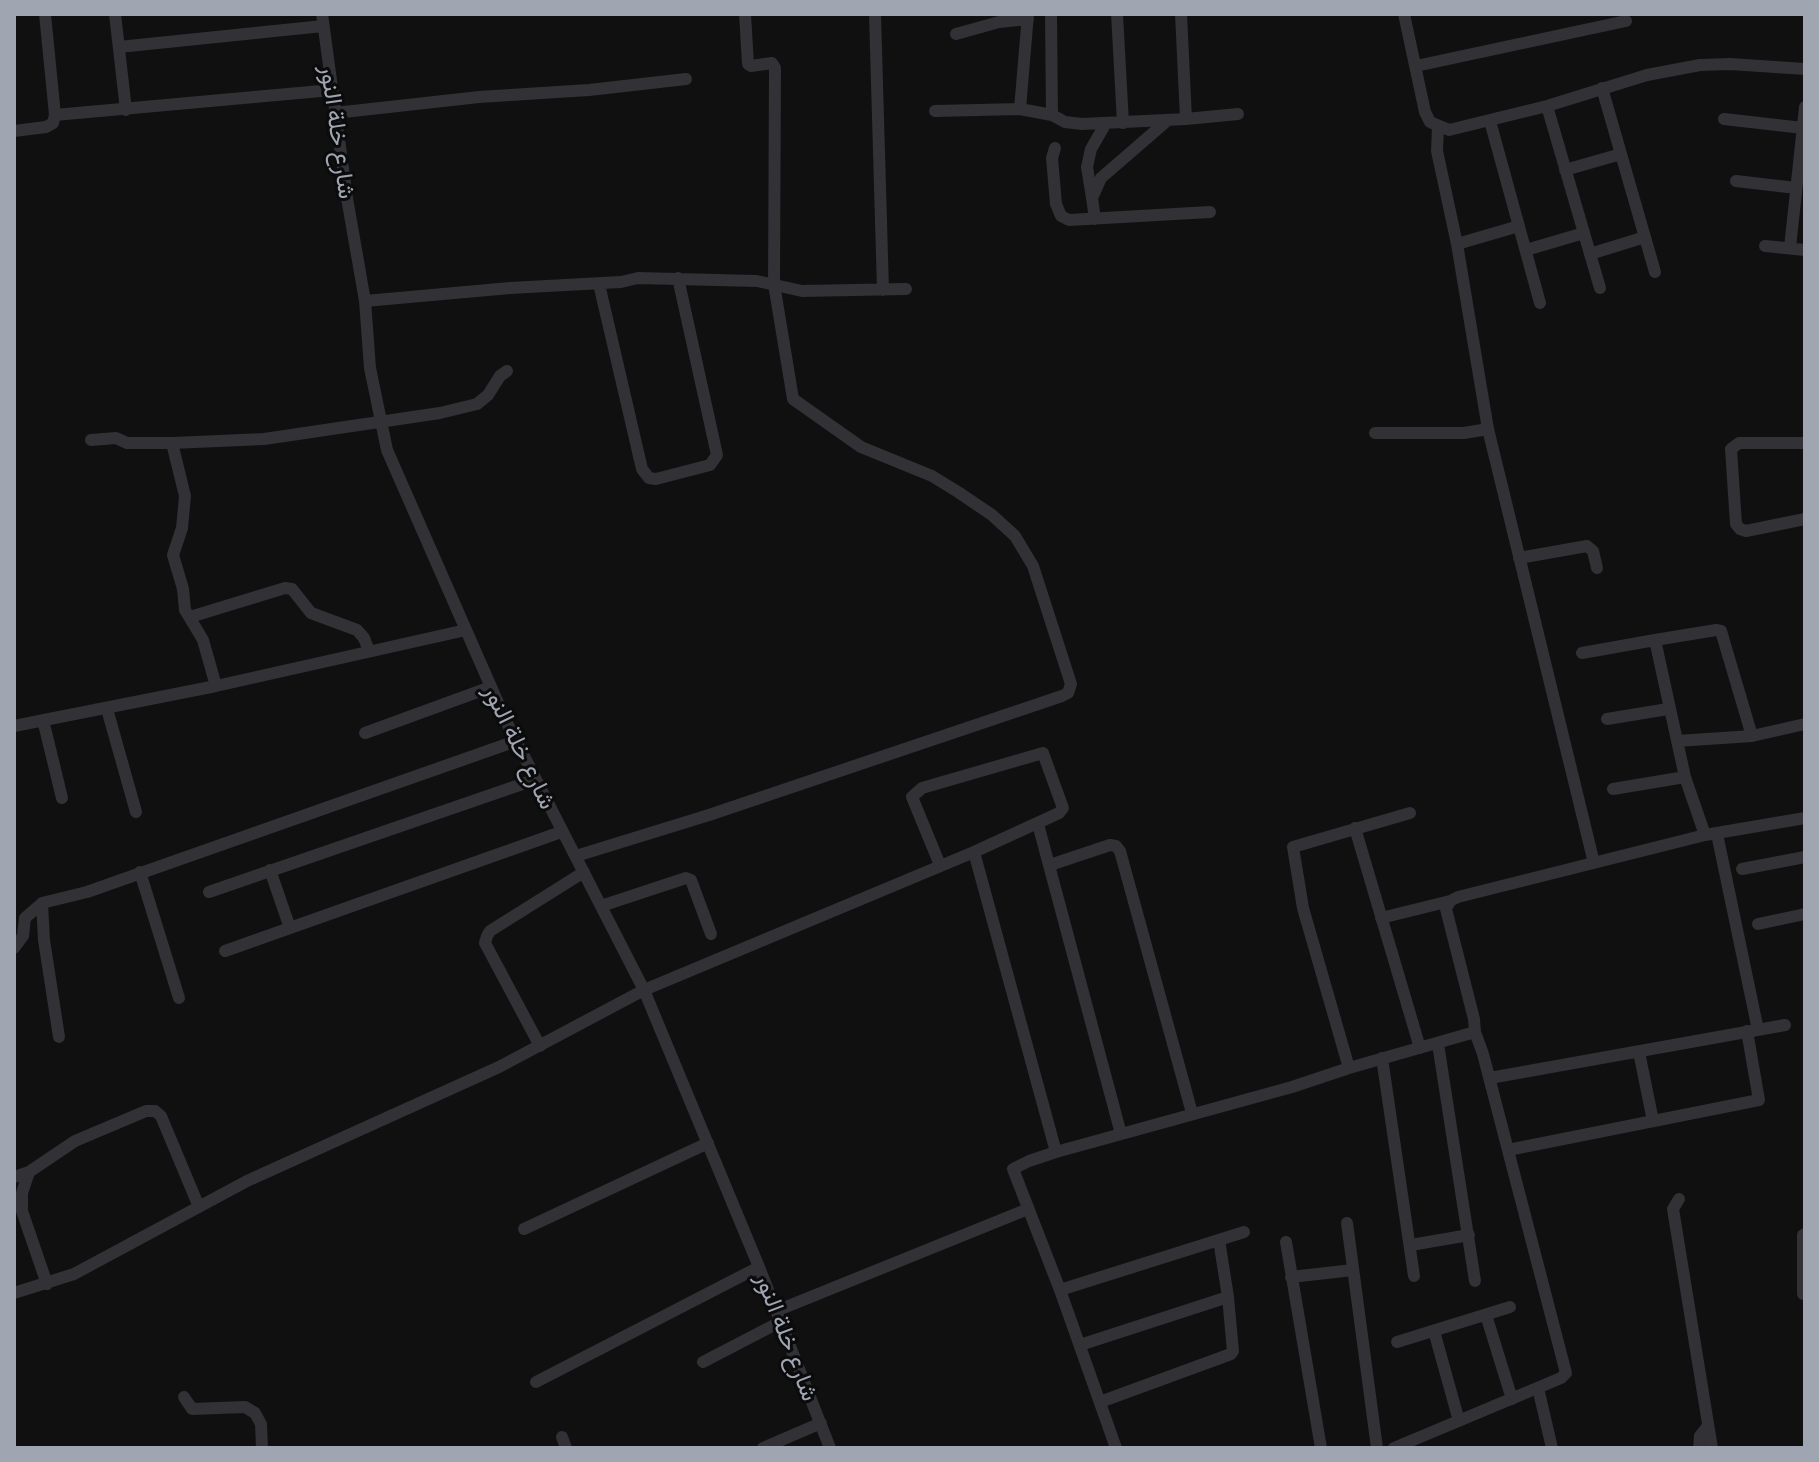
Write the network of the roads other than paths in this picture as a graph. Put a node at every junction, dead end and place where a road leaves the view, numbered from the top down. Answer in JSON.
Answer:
{"nodes":[{"id":1,"x":45,"y":14,"type":"edge"},
{"id":2,"x":115,"y":14,"type":"edge"},
{"id":3,"x":745,"y":14,"type":"edge"},
{"id":4,"x":875,"y":14,"type":"edge"},
{"id":5,"x":1051,"y":14,"type":"edge"},
{"id":6,"x":1117,"y":14,"type":"edge"},
{"id":7,"x":1181,"y":14,"type":"edge"},
{"id":8,"x":1404,"y":14,"type":"edge"},
{"id":9,"x":1028,"y":16,"type":"edge"},
{"id":10,"x":323,"y":20,"type":"edge"},
{"id":11,"x":1626,"y":21,"type":"dead end"},
{"id":12,"x":956,"y":34,"type":"dead end"},
{"id":13,"x":119,"y":47,"type":"junction"},
{"id":14,"x":1416,"y":66,"type":"junction"},
{"id":15,"x":1805,"y":69,"type":"edge"},
{"id":16,"x":686,"y":79,"type":"dead end"},
{"id":17,"x":1602,"y":88,"type":"junction"},
{"id":18,"x":332,"y":90,"type":"junction"},
{"id":19,"x":1547,"y":106,"type":"junction"},
{"id":20,"x":1805,"y":107,"type":"edge"},
{"id":21,"x":1020,"y":109,"type":"junction"},
{"id":22,"x":126,"y":110,"type":"junction"},
{"id":23,"x":935,"y":111,"type":"dead end"},
{"id":24,"x":335,"y":113,"type":"junction"},
{"id":25,"x":1238,"y":114,"type":"dead end"},
{"id":26,"x":55,"y":115,"type":"junction"},
{"id":27,"x":1052,"y":115,"type":"junction"},
{"id":28,"x":1186,"y":119,"type":"junction"},
{"id":29,"x":1724,"y":119,"type":"dead end"},
{"id":30,"x":1168,"y":120,"type":"junction"},
{"id":31,"x":1490,"y":121,"type":"junction"},
{"id":32,"x":1106,"y":123,"type":"junction"},
{"id":33,"x":1123,"y":123,"type":"junction"},
{"id":34,"x":1438,"y":127,"type":"junction"},
{"id":35,"x":1803,"y":128,"type":"junction"},
{"id":36,"x":14,"y":131,"type":"edge"},
{"id":37,"x":1055,"y":148,"type":"dead end"},
{"id":38,"x":1621,"y":154,"type":"junction"},
{"id":39,"x":1565,"y":170,"type":"junction"},
{"id":40,"x":1736,"y":181,"type":"dead end"},
{"id":41,"x":1796,"y":188,"type":"junction"},
{"id":42,"x":1092,"y":198,"type":"junction"},
{"id":43,"x":1210,"y":212,"type":"dead end"},
{"id":44,"x":1095,"y":219,"type":"junction"},
{"id":45,"x":1519,"y":226,"type":"junction"},
{"id":46,"x":1584,"y":233,"type":"junction"},
{"id":47,"x":1645,"y":237,"type":"junction"},
{"id":48,"x":1457,"y":244,"type":"junction"},
{"id":49,"x":1765,"y":246,"type":"dead end"},
{"id":50,"x":1790,"y":248,"type":"junction"},
{"id":51,"x":1526,"y":250,"type":"junction"},
{"id":52,"x":1805,"y":250,"type":"edge"},
{"id":53,"x":1590,"y":254,"type":"junction"},
{"id":54,"x":1655,"y":272,"type":"dead end"},
{"id":55,"x":678,"y":278,"type":"junction"},
{"id":56,"x":599,"y":284,"type":"junction"},
{"id":57,"x":774,"y":284,"type":"junction"},
{"id":58,"x":1600,"y":288,"type":"dead end"},
{"id":59,"x":906,"y":289,"type":"dead end"},
{"id":60,"x":883,"y":290,"type":"junction"},
{"id":61,"x":365,"y":301,"type":"junction"},
{"id":62,"x":1540,"y":303,"type":"dead end"},
{"id":63,"x":507,"y":371,"type":"dead end"},
{"id":64,"x":380,"y":422,"type":"junction"},
{"id":65,"x":1488,"y":429,"type":"junction"},
{"id":66,"x":1375,"y":433,"type":"dead end"},
{"id":67,"x":91,"y":440,"type":"dead end"},
{"id":68,"x":172,"y":443,"type":"junction"},
{"id":69,"x":1805,"y":443,"type":"edge"},
{"id":70,"x":1805,"y":519,"type":"edge"},
{"id":71,"x":1519,"y":558,"type":"junction"},
{"id":72,"x":1597,"y":568,"type":"dead end"},
{"id":73,"x":190,"y":617,"type":"junction"},
{"id":74,"x":466,"y":630,"type":"junction"},
{"id":75,"x":1655,"y":640,"type":"junction"},
{"id":76,"x":369,"y":651,"type":"junction"},
{"id":77,"x":1582,"y":653,"type":"dead end"},
{"id":78,"x":216,"y":686,"type":"junction"},
{"id":79,"x":491,"y":687,"type":"junction"},
{"id":80,"x":107,"y":709,"type":"junction"},
{"id":81,"x":1668,"y":709,"type":"junction"},
{"id":82,"x":1607,"y":719,"type":"dead end"},
{"id":83,"x":43,"y":720,"type":"junction"},
{"id":84,"x":1805,"y":724,"type":"edge"},
{"id":85,"x":14,"y":726,"type":"edge"},
{"id":86,"x":365,"y":733,"type":"dead end"},
{"id":87,"x":1752,"y":736,"type":"junction"},
{"id":88,"x":516,"y":741,"type":"junction"},
{"id":89,"x":1677,"y":741,"type":"junction"},
{"id":90,"x":1685,"y":777,"type":"junction"},
{"id":91,"x":534,"y":780,"type":"junction"},
{"id":92,"x":1613,"y":789,"type":"dead end"},
{"id":93,"x":62,"y":798,"type":"dead end"},
{"id":94,"x":136,"y":812,"type":"dead end"},
{"id":95,"x":1410,"y":813,"type":"dead end"},
{"id":96,"x":1805,"y":818,"type":"edge"},
{"id":97,"x":1038,"y":824,"type":"junction"},
{"id":98,"x":1355,"y":828,"type":"junction"},
{"id":99,"x":561,"y":832,"type":"junction"},
{"id":100,"x":1711,"y":834,"type":"junction"},
{"id":101,"x":974,"y":852,"type":"junction"},
{"id":102,"x":576,"y":856,"type":"junction"},
{"id":103,"x":1805,"y":857,"type":"edge"},
{"id":104,"x":1594,"y":863,"type":"junction"},
{"id":105,"x":940,"y":865,"type":"junction"},
{"id":106,"x":1050,"y":865,"type":"junction"},
{"id":107,"x":1742,"y":869,"type":"dead end"},
{"id":108,"x":270,"y":870,"type":"junction"},
{"id":109,"x":140,"y":872,"type":"junction"},
{"id":110,"x":584,"y":872,"type":"junction"},
{"id":111,"x":209,"y":892,"type":"dead end"},
{"id":112,"x":1450,"y":901,"type":"junction"},
{"id":113,"x":40,"y":905,"type":"junction"},
{"id":114,"x":601,"y":906,"type":"junction"},
{"id":115,"x":1805,"y":914,"type":"edge"},
{"id":116,"x":1381,"y":918,"type":"junction"},
{"id":117,"x":1758,"y":924,"type":"dead end"},
{"id":118,"x":290,"y":928,"type":"junction"},
{"id":119,"x":711,"y":934,"type":"dead end"},
{"id":120,"x":14,"y":948,"type":"edge"},
{"id":121,"x":225,"y":951,"type":"dead end"},
{"id":122,"x":644,"y":990,"type":"junction"},
{"id":123,"x":179,"y":998,"type":"dead end"},
{"id":124,"x":1785,"y":1025,"type":"dead end"},
{"id":125,"x":1752,"y":1030,"type":"junction"},
{"id":126,"x":1475,"y":1032,"type":"junction"},
{"id":127,"x":59,"y":1037,"type":"dead end"},
{"id":128,"x":1438,"y":1044,"type":"junction"},
{"id":129,"x":540,"y":1046,"type":"junction"},
{"id":130,"x":1420,"y":1048,"type":"junction"},
{"id":131,"x":1639,"y":1052,"type":"junction"},
{"id":132,"x":1382,"y":1058,"type":"junction"},
{"id":133,"x":1349,"y":1068,"type":"junction"},
{"id":134,"x":1490,"y":1078,"type":"junction"},
{"id":135,"x":1192,"y":1113,"type":"junction"},
{"id":136,"x":1653,"y":1121,"type":"junction"},
{"id":137,"x":1121,"y":1134,"type":"junction"},
{"id":138,"x":708,"y":1143,"type":"junction"},
{"id":139,"x":1508,"y":1150,"type":"junction"},
{"id":140,"x":1056,"y":1152,"type":"junction"},
{"id":141,"x":29,"y":1172,"type":"junction"},
{"id":142,"x":14,"y":1177,"type":"edge"},
{"id":143,"x":1679,"y":1199,"type":"dead end"},
{"id":144,"x":199,"y":1207,"type":"junction"},
{"id":145,"x":1028,"y":1209,"type":"junction"},
{"id":146,"x":1347,"y":1223,"type":"dead end"},
{"id":147,"x":524,"y":1229,"type":"dead end"},
{"id":148,"x":1244,"y":1232,"type":"dead end"},
{"id":149,"x":1805,"y":1234,"type":"edge"},
{"id":150,"x":1469,"y":1235,"type":"junction"},
{"id":151,"x":1219,"y":1240,"type":"junction"},
{"id":152,"x":1286,"y":1242,"type":"dead end"},
{"id":153,"x":1411,"y":1245,"type":"junction"},
{"id":154,"x":759,"y":1267,"type":"junction"},
{"id":155,"x":1353,"y":1270,"type":"junction"},
{"id":156,"x":1414,"y":1276,"type":"dead end"},
{"id":157,"x":1291,"y":1277,"type":"junction"},
{"id":158,"x":1475,"y":1281,"type":"dead end"},
{"id":159,"x":47,"y":1284,"type":"junction"},
{"id":160,"x":1060,"y":1290,"type":"junction"},
{"id":161,"x":14,"y":1293,"type":"edge"},
{"id":162,"x":1803,"y":1294,"type":"dead end"},
{"id":163,"x":1228,"y":1297,"type":"junction"},
{"id":164,"x":1510,"y":1307,"type":"dead end"},
{"id":165,"x":1486,"y":1315,"type":"junction"},
{"id":166,"x":778,"y":1317,"type":"junction"},
{"id":167,"x":1434,"y":1331,"type":"junction"},
{"id":168,"x":1397,"y":1342,"type":"dead end"},
{"id":169,"x":1080,"y":1345,"type":"junction"},
{"id":170,"x":703,"y":1362,"type":"dead end"},
{"id":171,"x":536,"y":1382,"type":"dead end"},
{"id":172,"x":1538,"y":1388,"type":"junction"},
{"id":173,"x":184,"y":1397,"type":"dead end"},
{"id":174,"x":1512,"y":1399,"type":"junction"},
{"id":175,"x":1100,"y":1402,"type":"junction"},
{"id":176,"x":1459,"y":1421,"type":"junction"},
{"id":177,"x":821,"y":1423,"type":"junction"},
{"id":178,"x":1708,"y":1426,"type":"junction"},
{"id":179,"x":1417,"y":1443,"type":"edge"},
{"id":180,"x":262,"y":1448,"type":"edge"},
{"id":181,"x":763,"y":1448,"type":"edge"},
{"id":182,"x":830,"y":1448,"type":"edge"},
{"id":183,"x":1116,"y":1448,"type":"edge"},
{"id":184,"x":1321,"y":1448,"type":"edge"},
{"id":185,"x":1377,"y":1448,"type":"edge"},
{"id":186,"x":1394,"y":1448,"type":"edge"},
{"id":187,"x":1552,"y":1448,"type":"edge"},
{"id":188,"x":1699,"y":1448,"type":"edge"},
{"id":189,"x":1712,"y":1448,"type":"edge"}],
"edges":[{"from":1,"to":26,"type":"street"},
{"from":2,"to":13,"type":"street"},
{"from":3,"to":57,"type":"street"},
{"from":4,"to":60,"type":"street"},
{"from":5,"to":27,"type":"street"},
{"from":6,"to":33,"type":"street"},
{"from":7,"to":28,"type":"street"},
{"from":8,"to":14,"type":"street"},
{"from":9,"to":12,"type":"street"},
{"from":9,"to":21,"type":"street"},
{"from":10,"to":13,"type":"street"},
{"from":10,"to":18,"type":"street","name":"شارع خلة النور"},
{"from":11,"to":14,"type":"street"},
{"from":13,"to":22,"type":"street"},
{"from":14,"to":34,"type":"street"},
{"from":15,"to":17,"type":"street"},
{"from":16,"to":24,"type":"street"},
{"from":17,"to":19,"type":"street"},
{"from":17,"to":38,"type":"street"},
{"from":18,"to":22,"type":"street"},
{"from":18,"to":24,"type":"street","name":"شارع خلة النور"},
{"from":19,"to":31,"type":"street"},
{"from":19,"to":39,"type":"street"},
{"from":20,"to":35,"type":"street"},
{"from":21,"to":23,"type":"street"},
{"from":21,"to":27,"type":"street"},
{"from":22,"to":26,"type":"street"},
{"from":24,"to":61,"type":"street","name":"شارع خلة النور"},
{"from":25,"to":28,"type":"street"},
{"from":26,"to":36,"type":"street"},
{"from":27,"to":32,"type":"street"},
{"from":28,"to":30,"type":"street"},
{"from":29,"to":35,"type":"street"},
{"from":30,"to":33,"type":"street"},
{"from":30,"to":42,"type":"street"},
{"from":31,"to":34,"type":"street"},
{"from":31,"to":45,"type":"street"},
{"from":32,"to":33,"type":"street"},
{"from":32,"to":42,"type":"street"},
{"from":34,"to":48,"type":"street"},
{"from":35,"to":41,"type":"street"},
{"from":37,"to":44,"type":"street"},
{"from":38,"to":39,"type":"street"},
{"from":38,"to":47,"type":"street"},
{"from":39,"to":46,"type":"street"},
{"from":40,"to":41,"type":"street"},
{"from":41,"to":50,"type":"street"},
{"from":42,"to":44,"type":"street"},
{"from":43,"to":44,"type":"street"},
{"from":45,"to":48,"type":"street"},
{"from":45,"to":51,"type":"street"},
{"from":46,"to":51,"type":"street"},
{"from":46,"to":53,"type":"street"},
{"from":47,"to":53,"type":"street"},
{"from":47,"to":54,"type":"street"},
{"from":48,"to":65,"type":"street"},
{"from":49,"to":50,"type":"street"},
{"from":50,"to":52,"type":"street"},
{"from":51,"to":62,"type":"street"},
{"from":53,"to":58,"type":"street"},
{"from":55,"to":56,"type":"street"},
{"from":55,"to":56,"type":"street"},
{"from":55,"to":57,"type":"street"},
{"from":56,"to":61,"type":"street"},
{"from":57,"to":60,"type":"street"},
{"from":57,"to":102,"type":"street"},
{"from":59,"to":60,"type":"street"},
{"from":61,"to":64,"type":"street","name":"شارع خلة النور"},
{"from":63,"to":64,"type":"street"},
{"from":64,"to":68,"type":"street"},
{"from":64,"to":74,"type":"street","name":"شارع خلة النور"},
{"from":65,"to":66,"type":"street"},
{"from":65,"to":71,"type":"street"},
{"from":67,"to":68,"type":"street"},
{"from":68,"to":73,"type":"street"},
{"from":69,"to":70,"type":"street"},
{"from":71,"to":72,"type":"street"},
{"from":71,"to":104,"type":"street"},
{"from":73,"to":76,"type":"street"},
{"from":73,"to":78,"type":"street"},
{"from":74,"to":76,"type":"street"},
{"from":74,"to":79,"type":"street","name":"شارع خلة النور"},
{"from":75,"to":77,"type":"street"},
{"from":75,"to":81,"type":"street"},
{"from":75,"to":87,"type":"street"},
{"from":76,"to":78,"type":"street"},
{"from":78,"to":80,"type":"street"},
{"from":79,"to":86,"type":"street"},
{"from":79,"to":88,"type":"street","name":"شارع خلة النور"},
{"from":80,"to":83,"type":"street"},
{"from":80,"to":94,"type":"street"},
{"from":81,"to":82,"type":"street"},
{"from":81,"to":89,"type":"street"},
{"from":83,"to":85,"type":"street"},
{"from":83,"to":93,"type":"street"},
{"from":84,"to":87,"type":"street"},
{"from":87,"to":89,"type":"street"},
{"from":88,"to":91,"type":"street","name":"شارع خلة النور"},
{"from":88,"to":109,"type":"street"},
{"from":89,"to":90,"type":"street"},
{"from":90,"to":92,"type":"street"},
{"from":90,"to":100,"type":"street"},
{"from":91,"to":99,"type":"street","name":"شارع خلة النور"},
{"from":91,"to":108,"type":"street"},
{"from":95,"to":98,"type":"street"},
{"from":96,"to":100,"type":"street"},
{"from":97,"to":101,"type":"street"},
{"from":97,"to":105,"type":"street"},
{"from":97,"to":106,"type":"street"},
{"from":98,"to":116,"type":"street"},
{"from":98,"to":133,"type":"street"},
{"from":99,"to":102,"type":"street","name":"شارع خلة النور"},
{"from":99,"to":118,"type":"street"},
{"from":100,"to":104,"type":"street"},
{"from":100,"to":125,"type":"street"},
{"from":101,"to":105,"type":"street"},
{"from":101,"to":140,"type":"street"},
{"from":102,"to":110,"type":"street","name":"شارع خلة النور"},
{"from":103,"to":107,"type":"street"},
{"from":104,"to":112,"type":"street"},
{"from":105,"to":122,"type":"street"},
{"from":106,"to":135,"type":"street"},
{"from":106,"to":137,"type":"street"},
{"from":108,"to":111,"type":"street"},
{"from":108,"to":118,"type":"street"},
{"from":109,"to":113,"type":"street"},
{"from":109,"to":123,"type":"street"},
{"from":110,"to":114,"type":"street","name":"شارع خلة النور"},
{"from":110,"to":129,"type":"street"},
{"from":112,"to":116,"type":"street"},
{"from":112,"to":126,"type":"street"},
{"from":113,"to":120,"type":"street"},
{"from":113,"to":127,"type":"street"},
{"from":114,"to":119,"type":"street"},
{"from":114,"to":122,"type":"street","name":"شارع خلة النور"},
{"from":115,"to":117,"type":"street"},
{"from":116,"to":130,"type":"street"},
{"from":118,"to":121,"type":"street"},
{"from":122,"to":129,"type":"street"},
{"from":122,"to":138,"type":"street","name":"شارع خلة النور"},
{"from":124,"to":125,"type":"street"},
{"from":125,"to":131,"type":"street"},
{"from":125,"to":136,"type":"street"},
{"from":126,"to":128,"type":"street"},
{"from":126,"to":134,"type":"street"},
{"from":128,"to":130,"type":"street"},
{"from":128,"to":150,"type":"street"},
{"from":129,"to":144,"type":"street"},
{"from":130,"to":132,"type":"street"},
{"from":131,"to":134,"type":"street"},
{"from":131,"to":136,"type":"street"},
{"from":132,"to":133,"type":"street"},
{"from":132,"to":153,"type":"street"},
{"from":133,"to":135,"type":"street"},
{"from":134,"to":139,"type":"street"},
{"from":135,"to":137,"type":"street"},
{"from":136,"to":139,"type":"street"},
{"from":137,"to":140,"type":"street"},
{"from":138,"to":147,"type":"street"},
{"from":138,"to":154,"type":"street","name":"شارع خلة النور"},
{"from":139,"to":172,"type":"street"},
{"from":140,"to":145,"type":"street"},
{"from":141,"to":142,"type":"street"},
{"from":141,"to":144,"type":"street"},
{"from":141,"to":159,"type":"street"},
{"from":143,"to":178,"type":"street"},
{"from":144,"to":159,"type":"street"},
{"from":145,"to":160,"type":"street"},
{"from":145,"to":166,"type":"street"},
{"from":146,"to":155,"type":"street"},
{"from":148,"to":151,"type":"street"},
{"from":149,"to":162,"type":"street"},
{"from":150,"to":153,"type":"street"},
{"from":150,"to":158,"type":"street"},
{"from":151,"to":160,"type":"street"},
{"from":151,"to":163,"type":"street"},
{"from":152,"to":157,"type":"street"},
{"from":153,"to":156,"type":"street"},
{"from":154,"to":166,"type":"street","name":"شارع خلة النور"},
{"from":154,"to":171,"type":"street"},
{"from":155,"to":157,"type":"street"},
{"from":155,"to":185,"type":"street"},
{"from":157,"to":184,"type":"street"},
{"from":159,"to":161,"type":"street"},
{"from":160,"to":169,"type":"street"},
{"from":163,"to":169,"type":"street"},
{"from":163,"to":175,"type":"street"},
{"from":164,"to":165,"type":"street"},
{"from":165,"to":167,"type":"street"},
{"from":165,"to":174,"type":"street"},
{"from":166,"to":170,"type":"street"},
{"from":166,"to":177,"type":"street","name":"شارع خلة النور"},
{"from":167,"to":168,"type":"street"},
{"from":167,"to":176,"type":"street"},
{"from":169,"to":175,"type":"street"},
{"from":172,"to":174,"type":"street"},
{"from":172,"to":187,"type":"street"},
{"from":173,"to":180,"type":"street"},
{"from":174,"to":176,"type":"street"},
{"from":175,"to":183,"type":"street"},
{"from":176,"to":179,"type":"street"},
{"from":177,"to":181,"type":"street"},
{"from":177,"to":182,"type":"street","name":"شارع خلة النور"},
{"from":178,"to":188,"type":"street"},
{"from":178,"to":189,"type":"street"},
{"from":179,"to":186,"type":"street"}]}
